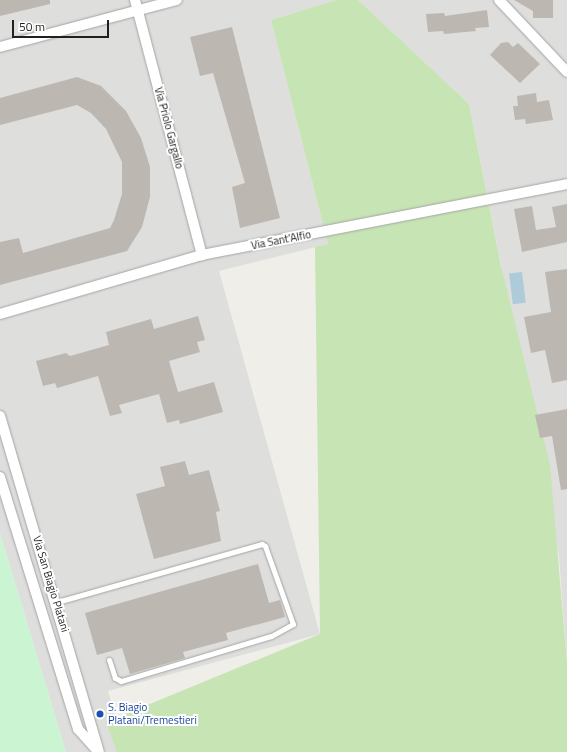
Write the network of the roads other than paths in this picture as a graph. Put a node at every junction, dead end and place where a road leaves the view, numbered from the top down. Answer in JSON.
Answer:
{"nodes":[{"id":1,"x":135,"y":0,"type":"edge"},
{"id":2,"x":177,"y":0,"type":"edge"},
{"id":3,"x":499,"y":0,"type":"edge"},
{"id":4,"x":137,"y":10,"type":"junction"},
{"id":5,"x":0,"y":47,"type":"edge"},
{"id":6,"x":567,"y":72,"type":"edge"},
{"id":7,"x":567,"y":184,"type":"edge"},
{"id":8,"x":202,"y":255,"type":"junction"},
{"id":9,"x":0,"y":314,"type":"edge"},
{"id":10,"x":0,"y":416,"type":"edge"},
{"id":11,"x":0,"y":476,"type":"edge"},
{"id":12,"x":57,"y":602,"type":"junction"},
{"id":13,"x":109,"y":660,"type":"dead end"},
{"id":14,"x":99,"y":752,"type":"edge"}],
"edges":[{"from":1,"to":4,"type":"street","name":"Via Priolo Gargallo"},
{"from":2,"to":4,"type":"street"},
{"from":3,"to":6,"type":"street"},
{"from":4,"to":5,"type":"street"},
{"from":4,"to":8,"type":"street","name":"Via Priolo Gargallo"},
{"from":7,"to":8,"type":"street","name":"Via Sant'Alfio"},
{"from":8,"to":9,"type":"street","name":"Via Sant'Alfio"},
{"from":10,"to":12,"type":"street","name":"Via San Biagio Platani"},
{"from":11,"to":14,"type":"street","name":"Via San Biagio Platani"},
{"from":12,"to":13,"type":"lane"},
{"from":12,"to":14,"type":"street","name":"Via San Biagio Platani"}]}
